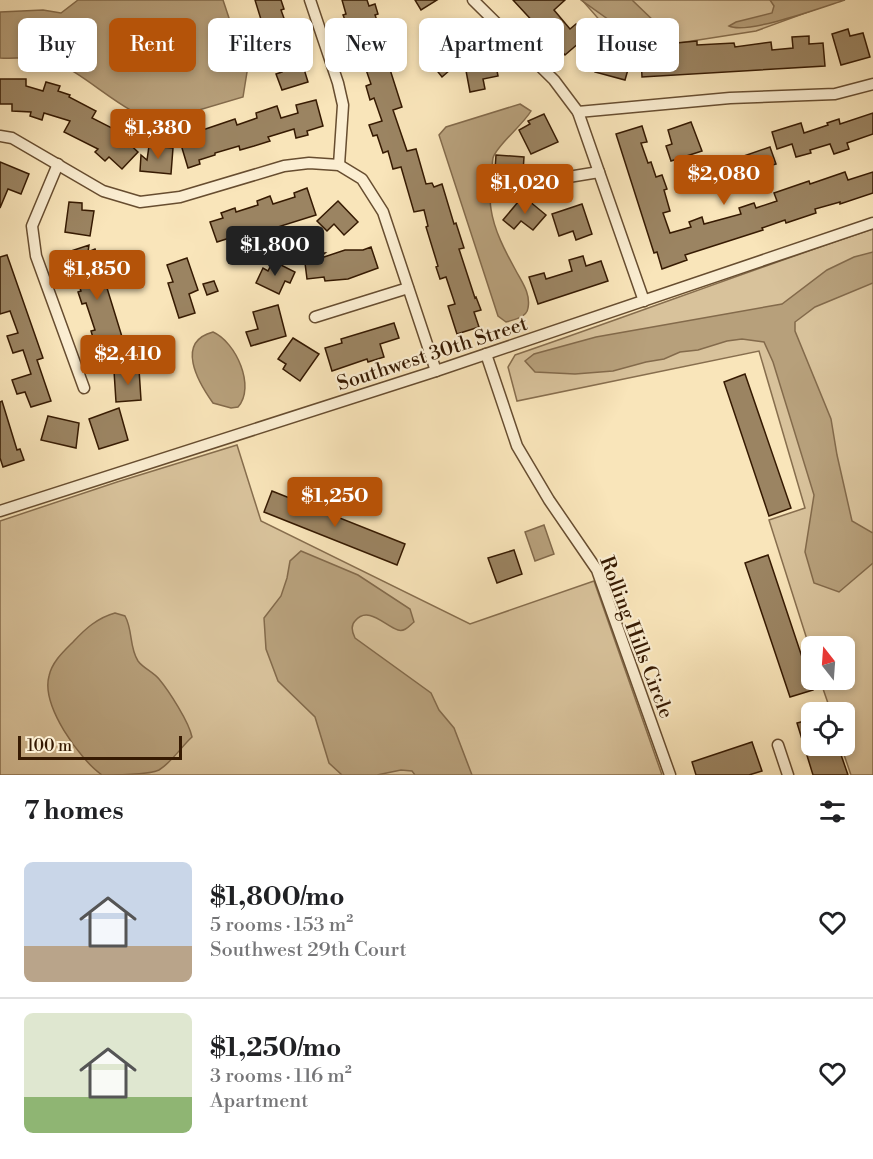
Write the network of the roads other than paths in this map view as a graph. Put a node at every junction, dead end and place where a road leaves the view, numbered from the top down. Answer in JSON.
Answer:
{"nodes":[{"id":1,"x":310,"y":0,"type":"edge"},
{"id":2,"x":473,"y":0,"type":"edge"},
{"id":3,"x":873,"y":84,"type":"edge"},
{"id":4,"x":578,"y":112,"type":"junction"},
{"id":5,"x":0,"y":136,"type":"edge"},
{"id":6,"x":58,"y":164,"type":"junction"},
{"id":7,"x":339,"y":165,"type":"junction"},
{"id":8,"x":599,"y":172,"type":"junction"},
{"id":9,"x":550,"y":180,"type":"dead end"},
{"id":10,"x":873,"y":223,"type":"edge"},
{"id":11,"x":408,"y":288,"type":"junction"},
{"id":12,"x":644,"y":301,"type":"junction"},
{"id":13,"x":315,"y":317,"type":"dead end"},
{"id":14,"x":486,"y":354,"type":"junction"},
{"id":15,"x":436,"y":371,"type":"junction"},
{"id":16,"x":84,"y":388,"type":"dead end"},
{"id":17,"x":0,"y":512,"type":"edge"},
{"id":18,"x":778,"y":745,"type":"dead end"},
{"id":19,"x":670,"y":775,"type":"edge"},
{"id":20,"x":788,"y":775,"type":"edge"}],
"edges":[{"from":1,"to":7,"type":"street"},
{"from":2,"to":4,"type":"street"},
{"from":3,"to":4,"type":"street"},
{"from":4,"to":8,"type":"street"},
{"from":5,"to":6,"type":"street"},
{"from":6,"to":7,"type":"street"},
{"from":6,"to":16,"type":"street"},
{"from":7,"to":11,"type":"street"},
{"from":8,"to":9,"type":"street"},
{"from":8,"to":12,"type":"street"},
{"from":10,"to":12,"type":"street","name":"Southwest 30th Street"},
{"from":11,"to":13,"type":"street"},
{"from":11,"to":15,"type":"street"},
{"from":12,"to":14,"type":"street","name":"Southwest 30th Street"},
{"from":14,"to":15,"type":"street","name":"Southwest 30th Street"},
{"from":14,"to":19,"type":"street","name":"Rolling Hills Circle"},
{"from":15,"to":17,"type":"street","name":"Southwest 30th Street"},
{"from":18,"to":20,"type":"street"}]}
